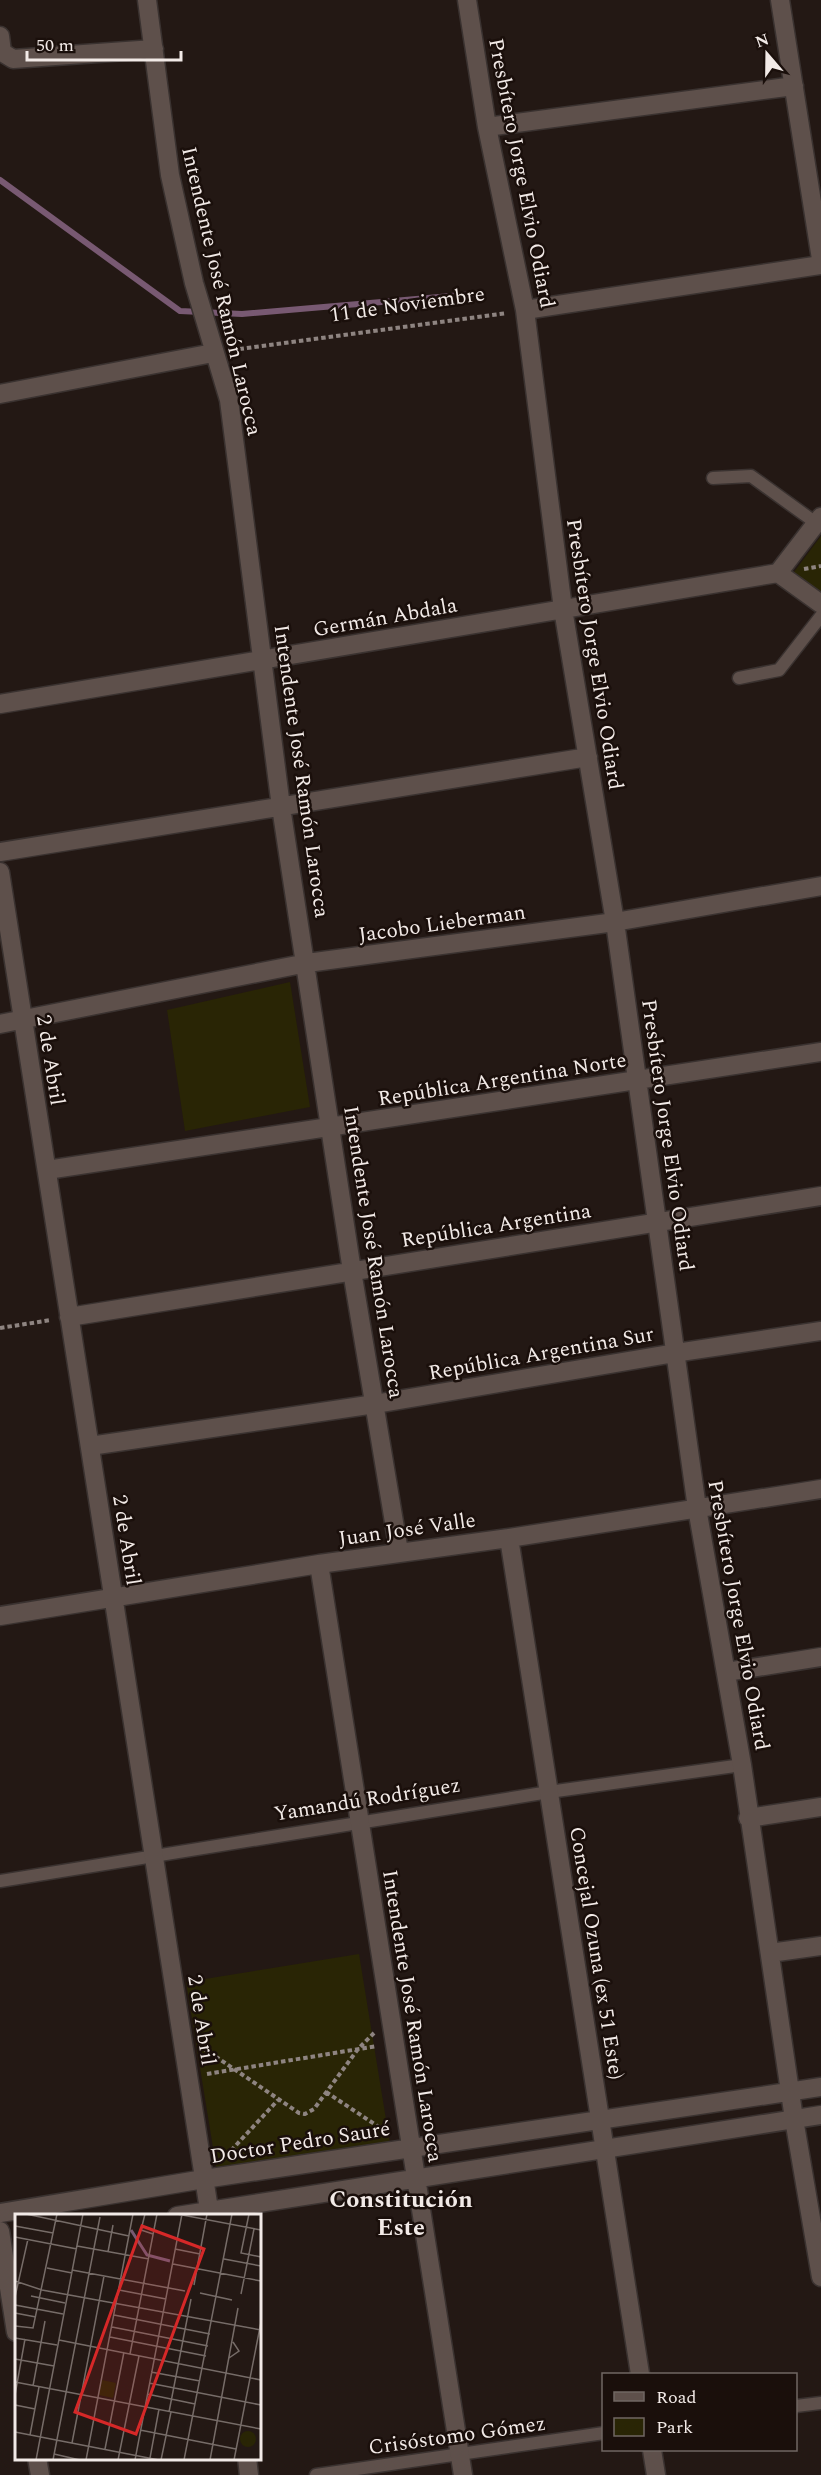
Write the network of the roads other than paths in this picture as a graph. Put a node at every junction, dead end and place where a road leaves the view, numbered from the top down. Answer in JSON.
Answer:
{"nodes":[{"id":1,"x":147,"y":0,"type":"edge"},
{"id":2,"x":467,"y":0,"type":"edge"},
{"id":3,"x":780,"y":0,"type":"edge"},
{"id":4,"x":0,"y":36,"type":"edge"},
{"id":5,"x":154,"y":50,"type":"junction"},
{"id":6,"x":794,"y":86,"type":"junction"},
{"id":7,"x":487,"y":127,"type":"junction"},
{"id":8,"x":821,"y":259,"type":"edge"},
{"id":9,"x":821,"y":265,"type":"edge"},
{"id":10,"x":525,"y":310,"type":"junction"},
{"id":11,"x":213,"y":352,"type":"junction"},
{"id":12,"x":0,"y":394,"type":"edge"},
{"id":13,"x":713,"y":478,"type":"dead end"},
{"id":14,"x":819,"y":520,"type":"edge"},
{"id":15,"x":778,"y":573,"type":"junction"},
{"id":16,"x":821,"y":604,"type":"edge"},
{"id":17,"x":563,"y":609,"type":"junction"},
{"id":18,"x":821,"y":616,"type":"edge"},
{"id":19,"x":264,"y":660,"type":"junction"},
{"id":20,"x":739,"y":678,"type":"dead end"},
{"id":21,"x":0,"y":704,"type":"edge"},
{"id":22,"x":588,"y":757,"type":"junction"},
{"id":23,"x":281,"y":807,"type":"junction"},
{"id":24,"x":0,"y":852,"type":"edge"},
{"id":25,"x":0,"y":872,"type":"edge"},
{"id":26,"x":821,"y":886,"type":"edge"},
{"id":27,"x":615,"y":922,"type":"junction"},
{"id":28,"x":307,"y":963,"type":"junction"},
{"id":29,"x":22,"y":1020,"type":"junction"},
{"id":30,"x":0,"y":1024,"type":"edge"},
{"id":31,"x":821,"y":1052,"type":"edge"},
{"id":32,"x":638,"y":1081,"type":"junction"},
{"id":33,"x":331,"y":1127,"type":"junction"},
{"id":34,"x":47,"y":1170,"type":"junction"},
{"id":35,"x":821,"y":1196,"type":"edge"},
{"id":36,"x":656,"y":1221,"type":"junction"},
{"id":37,"x":352,"y":1271,"type":"junction"},
{"id":38,"x":69,"y":1317,"type":"junction"},
{"id":39,"x":821,"y":1331,"type":"edge"},
{"id":40,"x":675,"y":1353,"type":"junction"},
{"id":41,"x":375,"y":1404,"type":"junction"},
{"id":42,"x":90,"y":1446,"type":"junction"},
{"id":43,"x":821,"y":1489,"type":"edge"},
{"id":44,"x":697,"y":1508,"type":"junction"},
{"id":45,"x":509,"y":1538,"type":"junction"},
{"id":46,"x":399,"y":1552,"type":"junction"},
{"id":47,"x":319,"y":1564,"type":"junction"},
{"id":48,"x":114,"y":1598,"type":"junction"},
{"id":49,"x":0,"y":1616,"type":"edge"},
{"id":50,"x":821,"y":1657,"type":"edge"},
{"id":51,"x":726,"y":1672,"type":"junction"},
{"id":52,"x":742,"y":1765,"type":"junction"},
{"id":53,"x":549,"y":1792,"type":"junction"},
{"id":54,"x":821,"y":1807,"type":"edge"},
{"id":55,"x":748,"y":1818,"type":"junction"},
{"id":56,"x":360,"y":1823,"type":"junction"},
{"id":57,"x":153,"y":1856,"type":"junction"},
{"id":58,"x":0,"y":1881,"type":"edge"},
{"id":59,"x":821,"y":1946,"type":"edge"},
{"id":60,"x":770,"y":1953,"type":"junction"},
{"id":61,"x":821,"y":2087,"type":"edge"},
{"id":62,"x":790,"y":2092,"type":"junction"},
{"id":63,"x":821,"y":2115,"type":"edge"},
{"id":64,"x":794,"y":2119,"type":"junction"},
{"id":65,"x":600,"y":2120,"type":"junction"},
{"id":66,"x":412,"y":2148,"type":"junction"},
{"id":67,"x":605,"y":2149,"type":"junction"},
{"id":68,"x":416,"y":2178,"type":"junction"},
{"id":69,"x":204,"y":2179,"type":"junction"},
{"id":70,"x":0,"y":2213,"type":"edge"},
{"id":71,"x":209,"y":2213,"type":"edge"},
{"id":72,"x":5,"y":2239,"type":"edge"},
{"id":73,"x":821,"y":2277,"type":"edge"},
{"id":74,"x":15,"y":2324,"type":"edge"},
{"id":75,"x":640,"y":2373,"type":"edge"},
{"id":76,"x":821,"y":2403,"type":"edge"},
{"id":77,"x":797,"y":2406,"type":"edge"},
{"id":78,"x":602,"y":2433,"type":"edge"},
{"id":79,"x":652,"y":2451,"type":"edge"},
{"id":80,"x":460,"y":2454,"type":"junction"},
{"id":81,"x":37,"y":2460,"type":"edge"},
{"id":82,"x":247,"y":2460,"type":"edge"},
{"id":83,"x":40,"y":2475,"type":"edge"},
{"id":84,"x":249,"y":2475,"type":"edge"},
{"id":85,"x":316,"y":2475,"type":"edge"},
{"id":86,"x":464,"y":2475,"type":"edge"},
{"id":87,"x":656,"y":2475,"type":"edge"}],
"edges":[{"from":1,"to":5,"type":"street","name":"Intendente José Ramón Larocca"},
{"from":2,"to":7,"type":"street","name":"Presbítero Jorge Elvio Odiard"},
{"from":3,"to":6,"type":"street"},
{"from":4,"to":5,"type":"street"},
{"from":5,"to":11,"type":"street","name":"Intendente José Ramón Larocca"},
{"from":6,"to":7,"type":"street"},
{"from":6,"to":8,"type":"street"},
{"from":7,"to":10,"type":"street","name":"Presbítero Jorge Elvio Odiard"},
{"from":9,"to":10,"type":"street"},
{"from":10,"to":17,"type":"street","name":"Presbítero Jorge Elvio Odiard"},
{"from":11,"to":12,"type":"street"},
{"from":11,"to":19,"type":"street","name":"Intendente José Ramón Larocca"},
{"from":13,"to":14,"type":"lane"},
{"from":14,"to":15,"type":"street"},
{"from":15,"to":16,"type":"street"},
{"from":15,"to":17,"type":"street","name":"Germán Abdala"},
{"from":17,"to":19,"type":"street","name":"Germán Abdala"},
{"from":17,"to":22,"type":"street","name":"Presbítero Jorge Elvio Odiard"},
{"from":18,"to":20,"type":"lane"},
{"from":19,"to":21,"type":"street","name":"Germán Abdala"},
{"from":19,"to":23,"type":"street","name":"Intendente José Ramón Larocca"},
{"from":22,"to":23,"type":"street"},
{"from":22,"to":27,"type":"street","name":"Presbítero Jorge Elvio Odiard"},
{"from":23,"to":24,"type":"street"},
{"from":23,"to":28,"type":"street","name":"Intendente José Ramón Larocca"},
{"from":25,"to":29,"type":"street","name":"2 de Abril"},
{"from":26,"to":27,"type":"street","name":"Jacobo Lieberman"},
{"from":27,"to":28,"type":"street","name":"Jacobo Lieberman"},
{"from":27,"to":32,"type":"street","name":"Presbítero Jorge Elvio Odiard"},
{"from":28,"to":29,"type":"street","name":"Jacobo Lieberman"},
{"from":28,"to":33,"type":"street","name":"Intendente José Ramón Larocca"},
{"from":29,"to":30,"type":"street","name":"Jacobo Lieberman"},
{"from":29,"to":34,"type":"street","name":"2 de Abril"},
{"from":31,"to":32,"type":"street","name":"República Argentina Norte"},
{"from":32,"to":33,"type":"street","name":"República Argentina Norte"},
{"from":32,"to":36,"type":"street","name":"Presbítero Jorge Elvio Odiard"},
{"from":33,"to":34,"type":"street","name":"República Argentina Norte"},
{"from":33,"to":37,"type":"street","name":"Intendente José Ramón Larocca"},
{"from":34,"to":38,"type":"street","name":"2 de Abril"},
{"from":35,"to":36,"type":"street","name":"República Argentina"},
{"from":36,"to":37,"type":"street","name":"República Argentina"},
{"from":36,"to":40,"type":"street","name":"Presbítero Jorge Elvio Odiard"},
{"from":37,"to":38,"type":"street","name":"República Argentina"},
{"from":37,"to":41,"type":"street","name":"Intendente José Ramón Larocca"},
{"from":38,"to":42,"type":"street","name":"2 de Abril"},
{"from":39,"to":40,"type":"street","name":"República Argentina Sur"},
{"from":40,"to":41,"type":"street","name":"República Argentina Sur"},
{"from":40,"to":44,"type":"street","name":"Presbítero Jorge Elvio Odiard"},
{"from":41,"to":42,"type":"street","name":"República Argentina Sur"},
{"from":41,"to":46,"type":"street","name":"Intendente José Ramón Larocca"},
{"from":42,"to":48,"type":"street","name":"2 de Abril"},
{"from":43,"to":44,"type":"street","name":"Juan José Valle"},
{"from":44,"to":45,"type":"street","name":"Juan José Valle"},
{"from":44,"to":51,"type":"street","name":"Presbítero Jorge Elvio Odiard"},
{"from":45,"to":46,"type":"street","name":"Juan José Valle"},
{"from":45,"to":53,"type":"street","name":"Concejal Ozuna (ex 51 Este)"},
{"from":46,"to":47,"type":"street","name":"Juan José Valle"},
{"from":47,"to":48,"type":"street","name":"Juan José Valle"},
{"from":47,"to":56,"type":"street","name":"Intendente José Ramón Larocca"},
{"from":48,"to":49,"type":"street","name":"Juan José Valle"},
{"from":48,"to":57,"type":"street","name":"2 de Abril"},
{"from":50,"to":51,"type":"street"},
{"from":51,"to":52,"type":"street","name":"Presbítero Jorge Elvio Odiard"},
{"from":52,"to":53,"type":"lane","name":"Yamandú Rodríguez"},
{"from":52,"to":55,"type":"street","name":"Presbítero Jorge Elvio Odiard"},
{"from":53,"to":56,"type":"lane","name":"Yamandú Rodríguez"},
{"from":53,"to":65,"type":"street","name":"Concejal Ozuna (ex 51 Este)"},
{"from":54,"to":55,"type":"street"},
{"from":55,"to":60,"type":"street","name":"Presbítero Jorge Elvio Odiard"},
{"from":56,"to":57,"type":"lane","name":"Yamandú Rodríguez"},
{"from":56,"to":66,"type":"street","name":"Intendente José Ramón Larocca"},
{"from":57,"to":58,"type":"lane","name":"Yamandú Rodríguez"},
{"from":57,"to":69,"type":"street","name":"2 de Abril"},
{"from":59,"to":60,"type":"street"},
{"from":60,"to":62,"type":"street","name":"Presbítero Jorge Elvio Odiard"},
{"from":61,"to":62,"type":"street","name":"Doctor Pedro Sauré"},
{"from":62,"to":64,"type":"street","name":"Presbítero Jorge Elvio Odiard"},
{"from":62,"to":65,"type":"street","name":"Doctor Pedro Sauré"},
{"from":63,"to":64,"type":"street"},
{"from":64,"to":67,"type":"street"},
{"from":64,"to":73,"type":"street","name":"Presbítero Jorge Elvio Odiard"},
{"from":65,"to":66,"type":"street","name":"Doctor Pedro Sauré"},
{"from":65,"to":67,"type":"street","name":"Concejal Ozuna (ex 51 Este)"},
{"from":66,"to":68,"type":"street","name":"Intendente José Ramón Larocca"},
{"from":66,"to":69,"type":"street","name":"Doctor Pedro Sauré"},
{"from":67,"to":68,"type":"street"},
{"from":67,"to":75,"type":"street","name":"Concejal Ozuna (ex 51 Este)"},
{"from":68,"to":71,"type":"street"},
{"from":68,"to":80,"type":"street","name":"Intendente José Ramón Larocca"},
{"from":69,"to":70,"type":"street","name":"Doctor Pedro Sauré"},
{"from":69,"to":71,"type":"street","name":"2 de Abril"},
{"from":72,"to":74,"type":"street"},
{"from":76,"to":77,"type":"lane"},
{"from":78,"to":80,"type":"lane","name":"Crisóstomo Gómez"},
{"from":79,"to":87,"type":"street"},
{"from":80,"to":85,"type":"lane","name":"Crisóstomo Gómez"},
{"from":80,"to":86,"type":"street","name":"Intendente José Ramón Larocca"},
{"from":81,"to":83,"type":"street"},
{"from":82,"to":84,"type":"street"}]}
